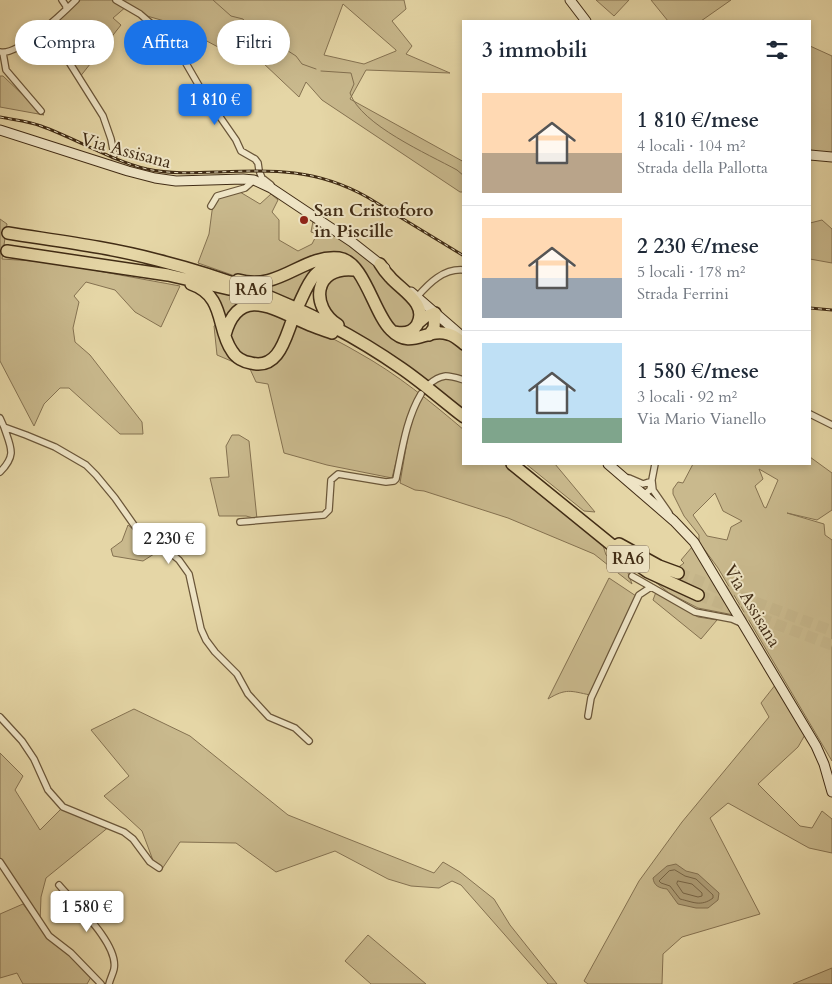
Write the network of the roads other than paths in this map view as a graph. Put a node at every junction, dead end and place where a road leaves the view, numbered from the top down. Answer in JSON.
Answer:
{"nodes":[{"id":1,"x":62,"y":0,"type":"edge"},
{"id":2,"x":76,"y":0,"type":"edge"},
{"id":3,"x":116,"y":0,"type":"edge"},
{"id":4,"x":570,"y":0,"type":"edge"},
{"id":5,"x":66,"y":9,"type":"junction"},
{"id":6,"x":54,"y":20,"type":"edge"},
{"id":7,"x":585,"y":20,"type":"edge"},
{"id":8,"x":15,"y":49,"type":"edge"},
{"id":9,"x":1,"y":52,"type":"edge"},
{"id":10,"x":71,"y":65,"type":"edge"},
{"id":11,"x":41,"y":111,"type":"dead end"},
{"id":12,"x":0,"y":130,"type":"edge"},
{"id":13,"x":811,"y":155,"type":"edge"},
{"id":14,"x":832,"y":157,"type":"edge"},
{"id":15,"x":113,"y":160,"type":"junction"},
{"id":16,"x":258,"y":174,"type":"junction"},
{"id":17,"x":211,"y":206,"type":"dead end"},
{"id":18,"x":8,"y":233,"type":"dead end"},
{"id":19,"x":7,"y":250,"type":"dead end"},
{"id":20,"x":158,"y":260,"type":"junction"},
{"id":21,"x":92,"y":264,"type":"junction"},
{"id":22,"x":380,"y":264,"type":"junction"},
{"id":23,"x":462,"y":270,"type":"edge"},
{"id":24,"x":356,"y":272,"type":"junction"},
{"id":25,"x":417,"y":296,"type":"junction"},
{"id":26,"x":299,"y":304,"type":"dead end"},
{"id":27,"x":435,"y":313,"type":"junction"},
{"id":28,"x":292,"y":321,"type":"dead end"},
{"id":29,"x":418,"y":323,"type":"junction"},
{"id":30,"x":391,"y":331,"type":"junction"},
{"id":31,"x":332,"y":333,"type":"junction"},
{"id":32,"x":225,"y":335,"type":"junction"},
{"id":33,"x":429,"y":335,"type":"junction"},
{"id":34,"x":462,"y":336,"type":"edge"},
{"id":35,"x":462,"y":343,"type":"edge"},
{"id":36,"x":401,"y":368,"type":"junction"},
{"id":37,"x":462,"y":380,"type":"edge"},
{"id":38,"x":428,"y":385,"type":"dead end"},
{"id":39,"x":421,"y":394,"type":"dead end"},
{"id":40,"x":811,"y":414,"type":"edge"},
{"id":41,"x":462,"y":415,"type":"edge"},
{"id":42,"x":0,"y":418,"type":"edge"},
{"id":43,"x":462,"y":422,"type":"edge"},
{"id":44,"x":832,"y":424,"type":"edge"},
{"id":45,"x":4,"y":427,"type":"junction"},
{"id":46,"x":513,"y":465,"type":"edge"},
{"id":47,"x":522,"y":465,"type":"edge"},
{"id":48,"x":656,"y":465,"type":"edge"},
{"id":49,"x":610,"y":466,"type":"edge"},
{"id":50,"x":0,"y":472,"type":"edge"},
{"id":51,"x":652,"y":480,"type":"junction"},
{"id":52,"x":643,"y":495,"type":"junction"},
{"id":53,"x":570,"y":507,"type":"junction"},
{"id":54,"x":674,"y":521,"type":"junction"},
{"id":55,"x":240,"y":522,"type":"dead end"},
{"id":56,"x":678,"y":573,"type":"tunnel mouth"},
{"id":57,"x":632,"y":576,"type":"dead end"},
{"id":58,"x":651,"y":587,"type":"junction"},
{"id":59,"x":698,"y":596,"type":"tunnel mouth"},
{"id":60,"x":743,"y":623,"type":"junction"},
{"id":61,"x":588,"y":716,"type":"dead end"},
{"id":62,"x":0,"y":717,"type":"edge"},
{"id":63,"x":309,"y":741,"type":"dead end"},
{"id":64,"x":831,"y":778,"type":"edge"},
{"id":65,"x":832,"y":792,"type":"edge"},
{"id":66,"x":0,"y":862,"type":"edge"},
{"id":67,"x":159,"y":868,"type":"dead end"},
{"id":68,"x":59,"y":886,"type":"dead end"},
{"id":69,"x":102,"y":984,"type":"edge"},
{"id":70,"x":109,"y":984,"type":"edge"}],
"edges":[{"from":1,"to":5,"type":"street"},
{"from":2,"to":5,"type":"street"},
{"from":3,"to":16,"type":"street"},
{"from":4,"to":7,"type":"main road"},
{"from":5,"to":6,"type":"street"},
{"from":8,"to":9,"type":"street"},
{"from":9,"to":11,"type":"street"},
{"from":10,"to":15,"type":"street"},
{"from":12,"to":15,"type":"main road","name":"Via Assisana"},
{"from":13,"to":14,"type":"main road"},
{"from":15,"to":16,"type":"main road","name":"Via Assisana"},
{"from":16,"to":17,"type":"street"},
{"from":16,"to":22,"type":"main road","name":"Via Assisana"},
{"from":18,"to":20,"type":"highway","number":"RA6"},
{"from":19,"to":21,"type":"highway","number":"RA6"},
{"from":20,"to":24,"type":"highway"},
{"from":20,"to":36,"type":"highway","number":"RA6"},
{"from":21,"to":31,"type":"highway","number":"RA6"},
{"from":21,"to":32,"type":"highway"},
{"from":22,"to":25,"type":"main road","name":"Via Assisana"},
{"from":22,"to":29,"type":"highway"},
{"from":23,"to":25,"type":"street"},
{"from":24,"to":26,"type":"highway"},
{"from":24,"to":30,"type":"highway"},
{"from":24,"to":36,"type":"highway"},
{"from":25,"to":27,"type":"main road","name":"Via Assisana"},
{"from":27,"to":29,"type":"highway"},
{"from":27,"to":33,"type":"highway"},
{"from":27,"to":34,"type":"main road","name":"Via Assisana"},
{"from":28,"to":32,"type":"highway"},
{"from":29,"to":30,"type":"highway"},
{"from":30,"to":33,"type":"highway"},
{"from":31,"to":32,"type":"highway"},
{"from":31,"to":43,"type":"highway","number":"RA6"},
{"from":33,"to":35,"type":"highway"},
{"from":36,"to":41,"type":"highway","number":"RA6"},
{"from":37,"to":38,"type":"street"},
{"from":39,"to":55,"type":"street"},
{"from":40,"to":44,"type":"street"},
{"from":42,"to":45,"type":"street"},
{"from":45,"to":50,"type":"street"},
{"from":45,"to":63,"type":"street"},
{"from":46,"to":53,"type":"highway","number":"RA6"},
{"from":47,"to":53,"type":"highway","number":"RA6"},
{"from":48,"to":51,"type":"street"},
{"from":49,"to":51,"type":"street"},
{"from":49,"to":52,"type":"main road","name":"Via Assisana"},
{"from":51,"to":52,"type":"street"},
{"from":51,"to":54,"type":"street"},
{"from":52,"to":54,"type":"main road","name":"Via Assisana"},
{"from":53,"to":56,"type":"highway","number":"RA6"},
{"from":53,"to":59,"type":"highway","number":"RA6"},
{"from":54,"to":60,"type":"main road","name":"Via Assisana"},
{"from":57,"to":58,"type":"street"},
{"from":58,"to":60,"type":"street"},
{"from":58,"to":61,"type":"street"},
{"from":60,"to":64,"type":"main road","name":"Via Assisana"},
{"from":62,"to":67,"type":"street"},
{"from":64,"to":65,"type":"main road","name":"Via Assisana"},
{"from":66,"to":69,"type":"street"},
{"from":68,"to":70,"type":"street"}]}
